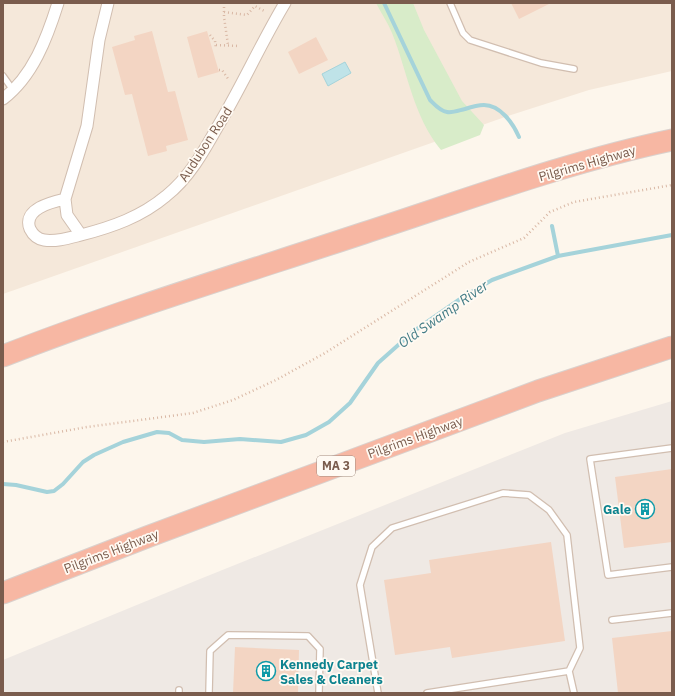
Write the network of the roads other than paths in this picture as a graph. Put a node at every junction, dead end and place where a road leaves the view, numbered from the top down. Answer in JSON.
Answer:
{"nodes":[{"id":1,"x":58,"y":3,"type":"edge"},
{"id":2,"x":108,"y":3,"type":"edge"},
{"id":3,"x":285,"y":3,"type":"edge"},
{"id":4,"x":450,"y":3,"type":"edge"},
{"id":5,"x":574,"y":69,"type":"dead end"},
{"id":6,"x":3,"y":76,"type":"edge"},
{"id":7,"x":13,"y":90,"type":"junction"},
{"id":8,"x":3,"y":99,"type":"edge"},
{"id":9,"x":672,"y":140,"type":"edge"},
{"id":10,"x":65,"y":199,"type":"junction"},
{"id":11,"x":81,"y":235,"type":"junction"},
{"id":12,"x":672,"y":347,"type":"edge"},
{"id":13,"x":3,"y":356,"type":"edge"},
{"id":14,"x":672,"y":448,"type":"edge"},
{"id":15,"x":672,"y":567,"type":"edge"},
{"id":16,"x":3,"y":593,"type":"edge"},
{"id":17,"x":672,"y":613,"type":"edge"},
{"id":18,"x":612,"y":620,"type":"dead end"},
{"id":19,"x":569,"y":671,"type":"junction"},
{"id":20,"x":209,"y":693,"type":"edge"},
{"id":21,"x":319,"y":693,"type":"edge"},
{"id":22,"x":378,"y":693,"type":"edge"},
{"id":23,"x":427,"y":693,"type":"edge"},
{"id":24,"x":574,"y":693,"type":"edge"}],
"edges":[{"from":1,"to":7,"type":"street"},
{"from":2,"to":10,"type":"street"},
{"from":3,"to":11,"type":"street","name":"Audubon Road"},
{"from":4,"to":5,"type":"lane"},
{"from":6,"to":7,"type":"lane"},
{"from":7,"to":8,"type":"street"},
{"from":9,"to":13,"type":"highway","name":"Pilgrims Highway"},
{"from":10,"to":11,"type":"street"},
{"from":10,"to":11,"type":"street","name":"Audubon Road"},
{"from":12,"to":16,"type":"highway","name":"Pilgrims Highway","number":"MA 3"},
{"from":14,"to":15,"type":"lane"},
{"from":17,"to":18,"type":"lane"},
{"from":19,"to":22,"type":"lane"},
{"from":19,"to":23,"type":"lane"},
{"from":19,"to":24,"type":"lane"},
{"from":20,"to":21,"type":"lane"}]}
